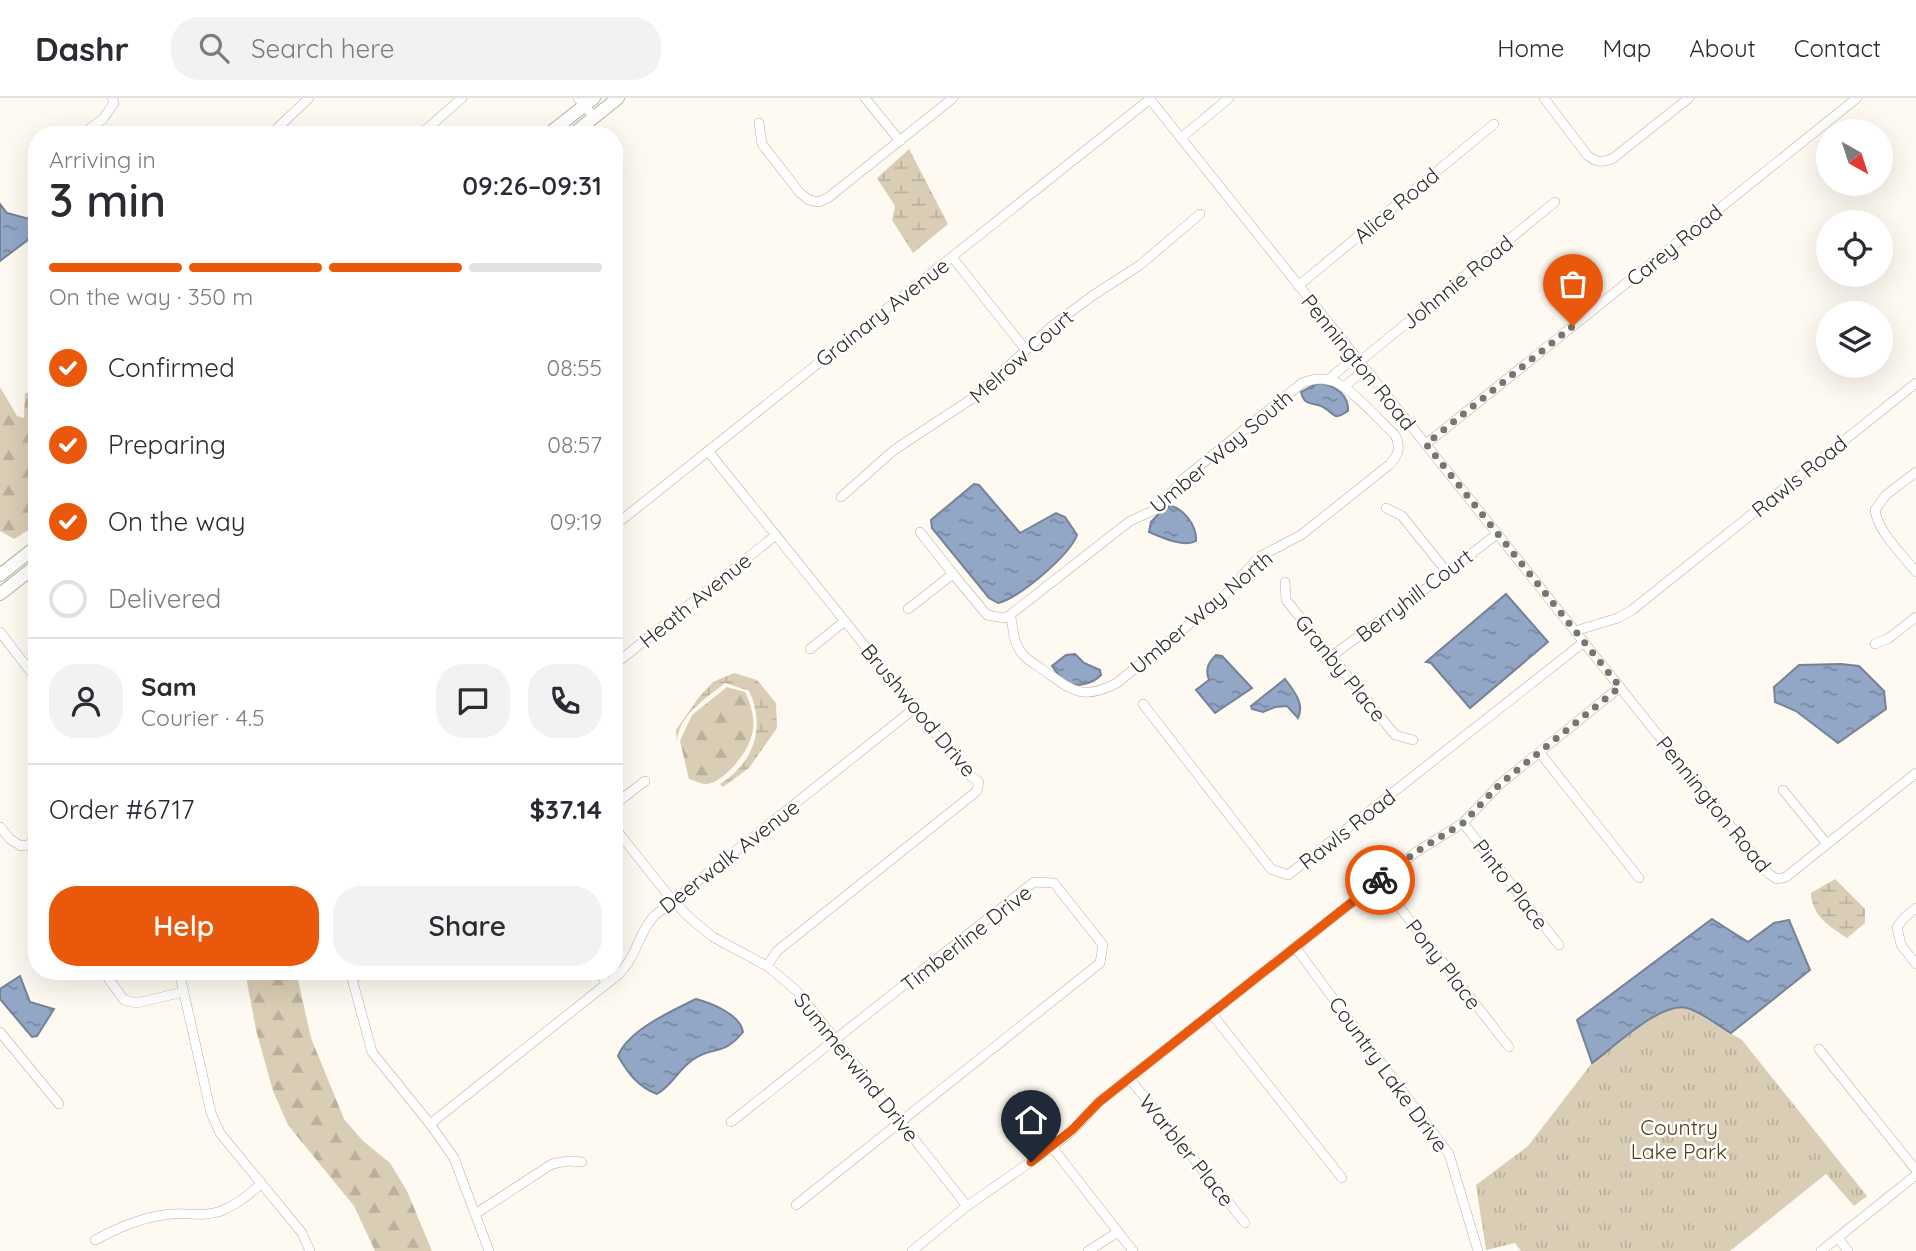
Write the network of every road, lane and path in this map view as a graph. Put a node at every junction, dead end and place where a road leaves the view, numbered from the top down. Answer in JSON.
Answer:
{"nodes":[{"id":1,"x":112,"y":98,"type":"edge"},
{"id":2,"x":309,"y":98,"type":"edge"},
{"id":3,"x":462,"y":98,"type":"edge"},
{"id":4,"x":618,"y":98,"type":"edge"},
{"id":5,"x":865,"y":98,"type":"edge"},
{"id":6,"x":953,"y":98,"type":"edge"},
{"id":7,"x":1230,"y":98,"type":"edge"},
{"id":8,"x":1544,"y":98,"type":"edge"},
{"id":9,"x":1689,"y":98,"type":"edge"},
{"id":10,"x":1857,"y":98,"type":"edge"},
{"id":11,"x":1149,"y":99,"type":"edge"},
{"id":12,"x":586,"y":101,"type":"edge"},
{"id":13,"x":594,"y":117,"type":"junction"},
{"id":14,"x":759,"y":123,"type":"dead end"},
{"id":15,"x":1494,"y":124,"type":"dead end"},
{"id":16,"x":93,"y":126,"type":"edge"},
{"id":17,"x":279,"y":126,"type":"edge"},
{"id":18,"x":430,"y":126,"type":"edge"},
{"id":19,"x":557,"y":126,"type":"edge"},
{"id":20,"x":583,"y":126,"type":"edge"},
{"id":21,"x":1181,"y":138,"type":"junction"},
{"id":22,"x":900,"y":141,"type":"junction"},
{"id":23,"x":1555,"y":202,"type":"dead end"},
{"id":24,"x":1200,"y":214,"type":"dead end"},
{"id":25,"x":952,"y":257,"type":"junction"},
{"id":26,"x":1298,"y":286,"type":"junction"},
{"id":27,"x":1026,"y":350,"type":"junction"},
{"id":28,"x":1360,"y":363,"type":"junction"},
{"id":29,"x":1328,"y":380,"type":"junction"},
{"id":30,"x":1916,"y":383,"type":"edge"},
{"id":31,"x":1344,"y":387,"type":"junction"},
{"id":32,"x":1426,"y":444,"type":"junction"},
{"id":33,"x":708,"y":451,"type":"junction"},
{"id":34,"x":1916,"y":472,"type":"edge"},
{"id":35,"x":841,"y":497,"type":"dead end"},
{"id":36,"x":1386,"y":508,"type":"dead end"},
{"id":37,"x":623,"y":519,"type":"edge"},
{"id":38,"x":920,"y":532,"type":"dead end"},
{"id":39,"x":1497,"y":534,"type":"junction"},
{"id":40,"x":776,"y":535,"type":"junction"},
{"id":41,"x":28,"y":553,"type":"edge"},
{"id":42,"x":28,"y":572,"type":"edge"},
{"id":43,"x":1447,"y":572,"type":"junction"},
{"id":44,"x":1916,"y":572,"type":"edge"},
{"id":45,"x":953,"y":574,"type":"junction"},
{"id":46,"x":0,"y":575,"type":"edge"},
{"id":47,"x":1284,"y":582,"type":"dead end"},
{"id":48,"x":0,"y":594,"type":"edge"},
{"id":49,"x":908,"y":609,"type":"dead end"},
{"id":50,"x":1010,"y":615,"type":"junction"},
{"id":51,"x":1916,"y":617,"type":"edge"},
{"id":52,"x":845,"y":621,"type":"junction"},
{"id":53,"x":1575,"y":631,"type":"junction"},
{"id":54,"x":0,"y":632,"type":"edge"},
{"id":55,"x":1584,"y":642,"type":"junction"},
{"id":56,"x":1875,"y":644,"type":"dead end"},
{"id":57,"x":810,"y":649,"type":"dead end"},
{"id":58,"x":1332,"y":656,"type":"junction"},
{"id":59,"x":623,"y":657,"type":"edge"},
{"id":60,"x":28,"y":668,"type":"edge"},
{"id":61,"x":1620,"y":687,"type":"junction"},
{"id":62,"x":1143,"y":704,"type":"dead end"},
{"id":63,"x":915,"y":708,"type":"junction"},
{"id":64,"x":1413,"y":740,"type":"dead end"},
{"id":65,"x":1540,"y":753,"type":"junction"},
{"id":66,"x":1916,"y":773,"type":"edge"},
{"id":67,"x":645,"y":781,"type":"dead end"},
{"id":68,"x":1783,"y":790,"type":"dead end"},
{"id":69,"x":623,"y":798,"type":"edge"},
{"id":70,"x":1463,"y":823,"type":"junction"},
{"id":71,"x":0,"y":827,"type":"edge"},
{"id":72,"x":623,"y":838,"type":"edge"},
{"id":73,"x":1827,"y":844,"type":"junction"},
{"id":74,"x":28,"y":845,"type":"edge"},
{"id":75,"x":1639,"y":878,"type":"dead end"},
{"id":76,"x":1379,"y":881,"type":"junction"},
{"id":77,"x":673,"y":901,"type":"junction"},
{"id":78,"x":1916,"y":908,"type":"edge"},
{"id":79,"x":1559,"y":945,"type":"dead end"},
{"id":80,"x":1295,"y":947,"type":"junction"},
{"id":81,"x":1916,"y":964,"type":"edge"},
{"id":82,"x":767,"y":966,"type":"junction"},
{"id":83,"x":623,"y":969,"type":"edge"},
{"id":84,"x":110,"y":980,"type":"edge"},
{"id":85,"x":181,"y":980,"type":"edge"},
{"id":86,"x":352,"y":980,"type":"edge"},
{"id":87,"x":604,"y":980,"type":"edge"},
{"id":88,"x":610,"y":980,"type":"edge"},
{"id":89,"x":607,"y":983,"type":"junction"},
{"id":90,"x":184,"y":992,"type":"junction"},
{"id":91,"x":1211,"y":1013,"type":"junction"},
{"id":92,"x":0,"y":1032,"type":"edge"},
{"id":93,"x":836,"y":1040,"type":"junction"},
{"id":94,"x":1509,"y":1047,"type":"dead end"},
{"id":95,"x":1819,"y":1049,"type":"dead end"},
{"id":96,"x":1129,"y":1078,"type":"junction"},
{"id":97,"x":59,"y":1104,"type":"dead end"},
{"id":98,"x":731,"y":1122,"type":"dead end"},
{"id":99,"x":901,"y":1122,"type":"junction"},
{"id":100,"x":430,"y":1124,"type":"junction"},
{"id":101,"x":1052,"y":1147,"type":"junction"},
{"id":102,"x":582,"y":1163,"type":"dead end"},
{"id":103,"x":1916,"y":1170,"type":"edge"},
{"id":104,"x":1916,"y":1175,"type":"edge"},
{"id":105,"x":1342,"y":1178,"type":"dead end"},
{"id":106,"x":261,"y":1184,"type":"junction"},
{"id":107,"x":796,"y":1205,"type":"dead end"},
{"id":108,"x":967,"y":1206,"type":"junction"},
{"id":109,"x":475,"y":1214,"type":"junction"},
{"id":110,"x":1245,"y":1223,"type":"dead end"},
{"id":111,"x":1118,"y":1232,"type":"junction"},
{"id":112,"x":1838,"y":1238,"type":"junction"},
{"id":113,"x":95,"y":1240,"type":"dead end"},
{"id":114,"x":310,"y":1251,"type":"edge"},
{"id":115,"x":489,"y":1251,"type":"edge"},
{"id":116,"x":912,"y":1251,"type":"edge"},
{"id":117,"x":1088,"y":1251,"type":"edge"},
{"id":118,"x":1133,"y":1251,"type":"edge"},
{"id":119,"x":1478,"y":1251,"type":"edge"},
{"id":120,"x":1821,"y":1251,"type":"edge"},
{"id":121,"x":1848,"y":1251,"type":"edge"}],
"edges":[{"from":1,"to":16,"type":"street"},
{"from":2,"to":17,"type":"street"},
{"from":3,"to":18,"type":"street"},
{"from":4,"to":13,"type":"main road"},
{"from":5,"to":22,"type":"street"},
{"from":6,"to":22,"type":"street"},
{"from":7,"to":21,"type":"street"},
{"from":8,"to":9,"type":"street"},
{"from":10,"to":32,"type":"street","name":"Carey Road"},
{"from":11,"to":21,"type":"street","name":"Pennington Road"},
{"from":11,"to":25,"type":"street","name":"Grainary Avenue"},
{"from":12,"to":13,"type":"street"},
{"from":12,"to":19,"type":"main road"},
{"from":13,"to":20,"type":"main road"},
{"from":14,"to":22,"type":"street"},
{"from":15,"to":26,"type":"street","name":"Alice Road"},
{"from":21,"to":26,"type":"street","name":"Pennington Road"},
{"from":23,"to":28,"type":"street","name":"Johnnie Road"},
{"from":24,"to":27,"type":"street","name":"Melrow Court"},
{"from":25,"to":27,"type":"street"},
{"from":25,"to":33,"type":"street","name":"Grainary Avenue"},
{"from":26,"to":28,"type":"street","name":"Pennington Road"},
{"from":27,"to":35,"type":"street","name":"Melrow Court"},
{"from":28,"to":29,"type":"street"},
{"from":28,"to":31,"type":"street"},
{"from":28,"to":32,"type":"street","name":"Pennington Road"},
{"from":29,"to":31,"type":"street"},
{"from":29,"to":50,"type":"street","name":"Umber Way South"},
{"from":30,"to":53,"type":"street","name":"Rawls Road"},
{"from":31,"to":50,"type":"street","name":"Umber Way North"},
{"from":32,"to":39,"type":"street","name":"Pennington Road"},
{"from":33,"to":37,"type":"street","name":"Grainary Avenue"},
{"from":33,"to":40,"type":"street","name":"Brushwood Drive"},
{"from":34,"to":44,"type":"street"},
{"from":36,"to":43,"type":"street"},
{"from":38,"to":45,"type":"street"},
{"from":39,"to":43,"type":"street","name":"Berryhill Court"},
{"from":39,"to":53,"type":"street","name":"Pennington Road"},
{"from":40,"to":52,"type":"street","name":"Brushwood Drive"},
{"from":40,"to":59,"type":"street","name":"Heath Avenue"},
{"from":41,"to":46,"type":"main road"},
{"from":42,"to":48,"type":"main road"},
{"from":43,"to":58,"type":"street","name":"Berryhill Court"},
{"from":45,"to":49,"type":"street"},
{"from":45,"to":50,"type":"street"},
{"from":47,"to":58,"type":"street","name":"Granby Place"},
{"from":51,"to":56,"type":"street"},
{"from":52,"to":57,"type":"street"},
{"from":52,"to":63,"type":"street","name":"Brushwood Drive"},
{"from":53,"to":55,"type":"street","name":"Pennington Road"},
{"from":54,"to":60,"type":"street"},
{"from":55,"to":61,"type":"street","name":"Pennington Road"},
{"from":55,"to":62,"type":"street","name":"Rawls Road"},
{"from":58,"to":64,"type":"street","name":"Granby Place"},
{"from":61,"to":65,"type":"street"},
{"from":61,"to":73,"type":"street","name":"Pennington Road"},
{"from":63,"to":77,"type":"street","name":"Deerwalk Avenue"},
{"from":63,"to":82,"type":"street","name":"Brushwood Drive"},
{"from":65,"to":70,"type":"street"},
{"from":65,"to":75,"type":"street"},
{"from":66,"to":73,"type":"street","name":"Pennington Road"},
{"from":67,"to":69,"type":"street"},
{"from":68,"to":73,"type":"street"},
{"from":70,"to":76,"type":"street"},
{"from":70,"to":79,"type":"street","name":"Pinto Place"},
{"from":71,"to":74,"type":"street"},
{"from":72,"to":77,"type":"street","name":"Summerwind Drive"},
{"from":76,"to":80,"type":"street"},
{"from":76,"to":94,"type":"street","name":"Pony Place"},
{"from":77,"to":82,"type":"street","name":"Summerwind Drive"},
{"from":77,"to":83,"type":"street","name":"Deerwalk Avenue"},
{"from":78,"to":81,"type":"street"},
{"from":80,"to":91,"type":"street"},
{"from":80,"to":119,"type":"street","name":"Country Lake Drive"},
{"from":82,"to":93,"type":"street","name":"Summerwind Drive"},
{"from":84,"to":90,"type":"street"},
{"from":85,"to":90,"type":"street"},
{"from":86,"to":100,"type":"street"},
{"from":87,"to":89,"type":"street"},
{"from":88,"to":89,"type":"street","name":"Deerwalk Avenue"},
{"from":89,"to":100,"type":"street","name":"Deerwalk Avenue"},
{"from":90,"to":106,"type":"street"},
{"from":91,"to":96,"type":"street"},
{"from":91,"to":105,"type":"street"},
{"from":92,"to":97,"type":"street"},
{"from":93,"to":98,"type":"street","name":"Timberline Drive"},
{"from":93,"to":99,"type":"street","name":"Summerwind Drive"},
{"from":93,"to":99,"type":"street","name":"Timberline Drive"},
{"from":95,"to":103,"type":"street"},
{"from":96,"to":101,"type":"street"},
{"from":96,"to":110,"type":"street","name":"Warbler Place"},
{"from":99,"to":107,"type":"street","name":"Timberline Drive"},
{"from":99,"to":108,"type":"street","name":"Summerwind Drive"},
{"from":100,"to":109,"type":"street"},
{"from":101,"to":108,"type":"street"},
{"from":101,"to":111,"type":"street"},
{"from":102,"to":109,"type":"street"},
{"from":104,"to":112,"type":"street"},
{"from":106,"to":113,"type":"street"},
{"from":106,"to":114,"type":"street"},
{"from":108,"to":116,"type":"street"},
{"from":109,"to":115,"type":"street"},
{"from":111,"to":117,"type":"street"},
{"from":111,"to":118,"type":"street"},
{"from":112,"to":120,"type":"street"},
{"from":112,"to":121,"type":"street"}]}
